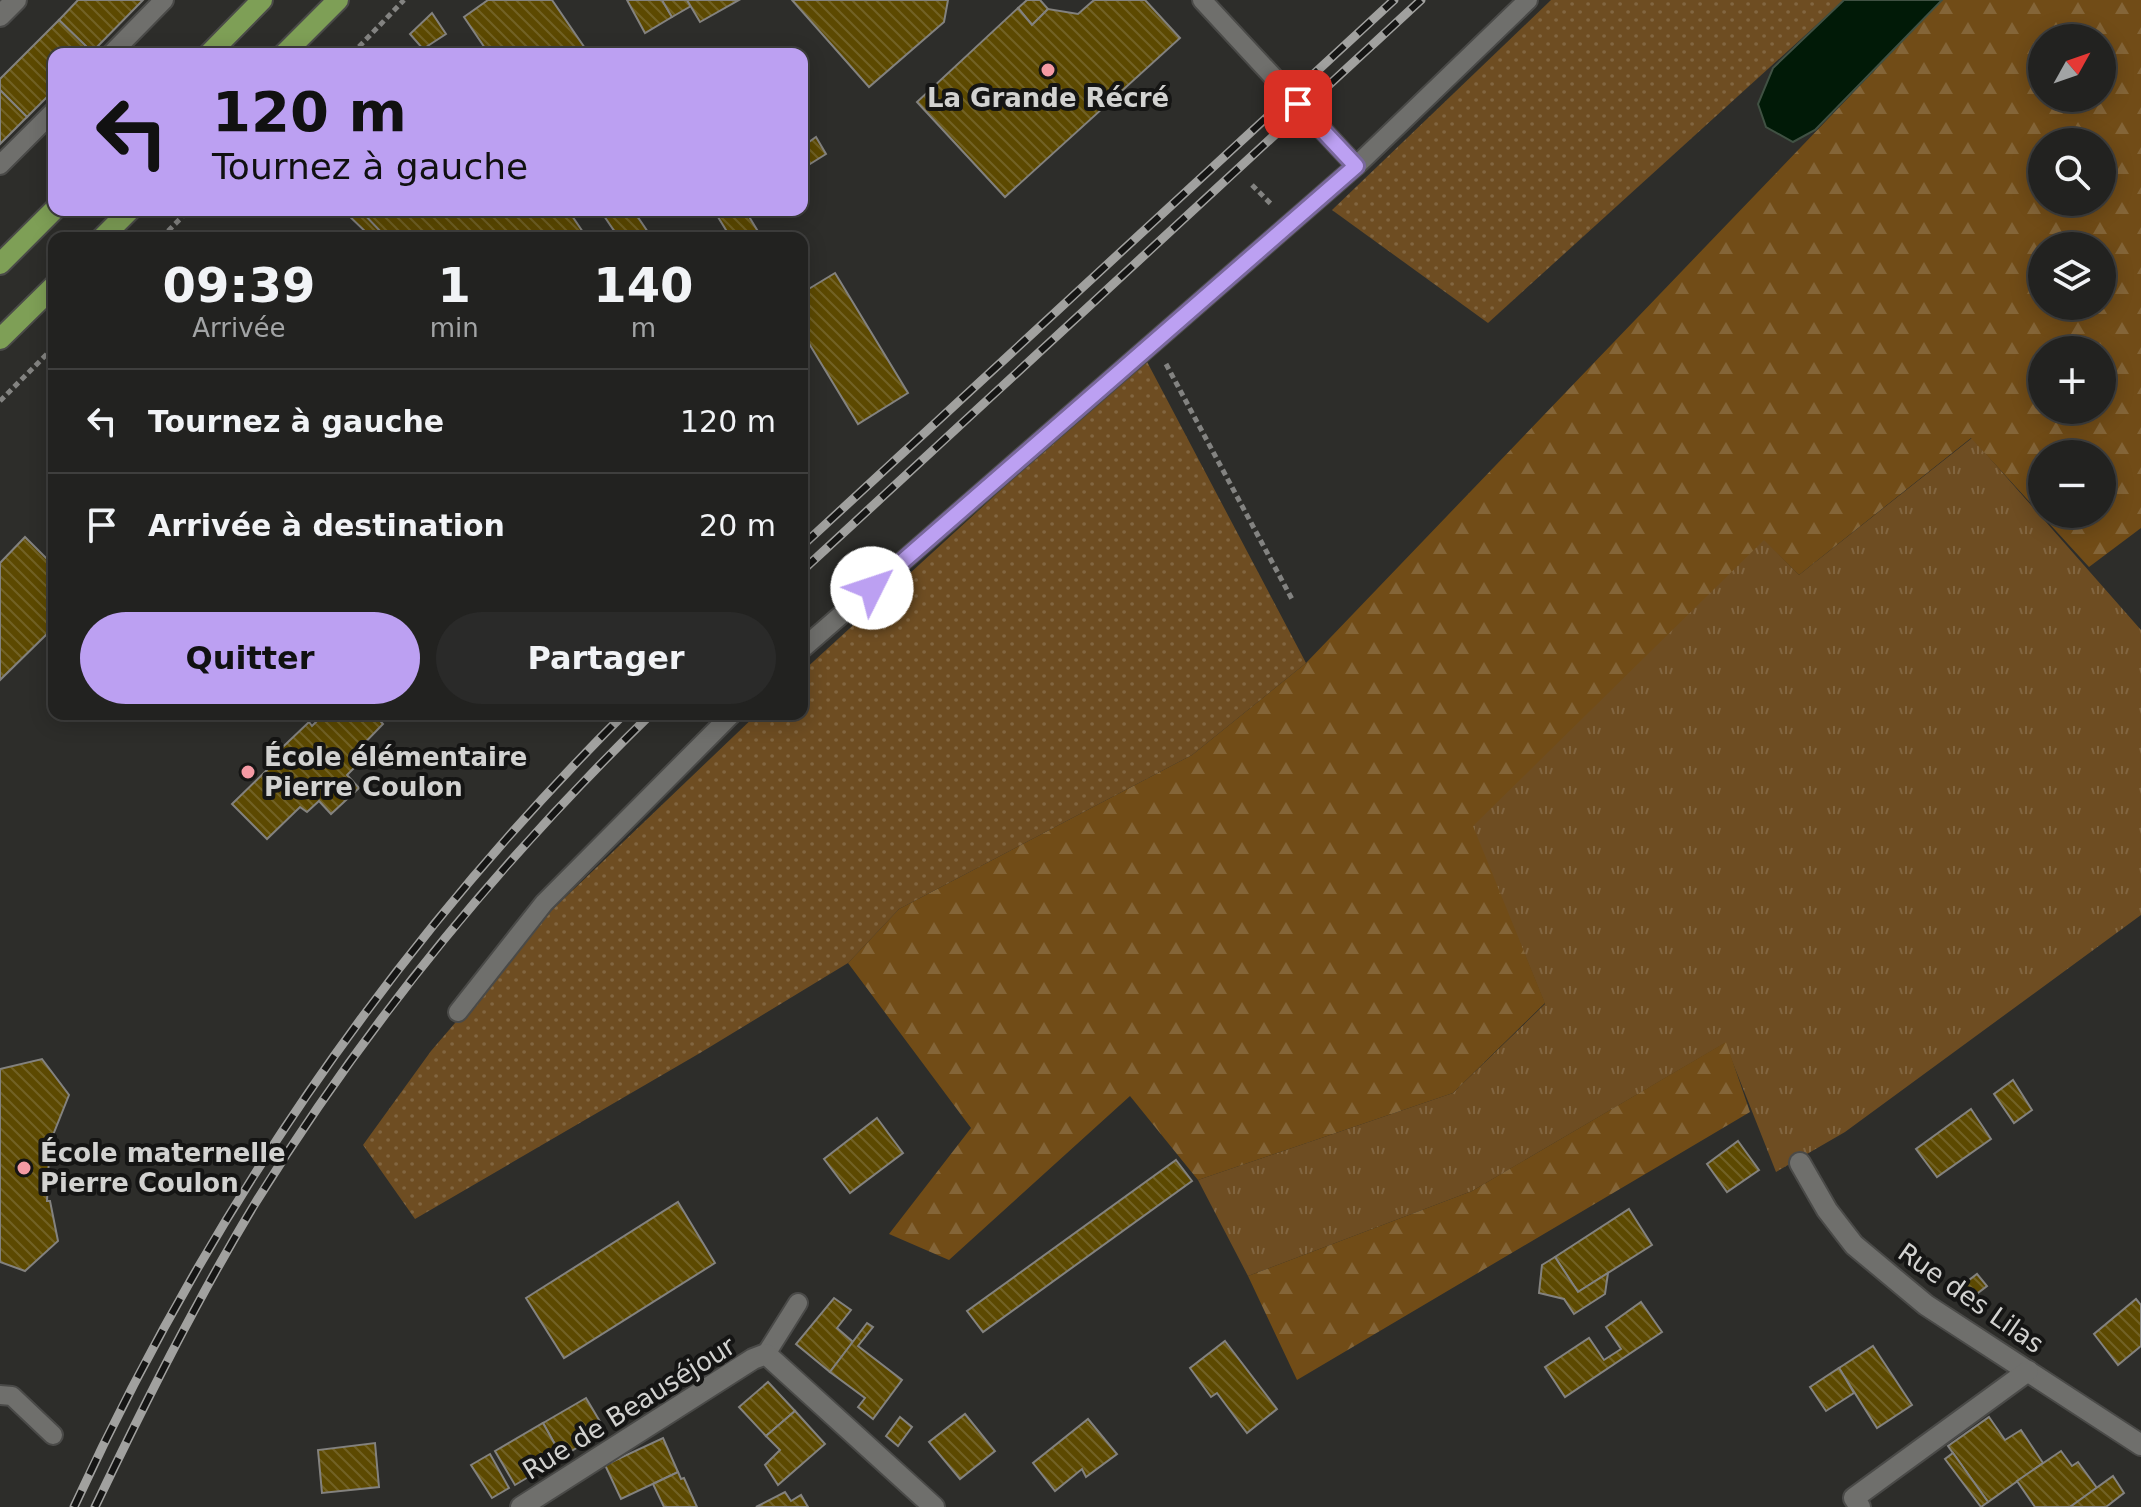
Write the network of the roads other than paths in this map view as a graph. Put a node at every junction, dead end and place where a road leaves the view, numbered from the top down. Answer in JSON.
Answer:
{"nodes":[{"id":1,"x":16,"y":0,"type":"edge"},
{"id":2,"x":164,"y":0,"type":"edge"},
{"id":3,"x":262,"y":0,"type":"edge"},
{"id":4,"x":338,"y":0,"type":"edge"},
{"id":5,"x":1202,"y":0,"type":"edge"},
{"id":6,"x":1528,"y":0,"type":"edge"},
{"id":7,"x":0,"y":16,"type":"edge"},
{"id":8,"x":117,"y":48,"type":"edge"},
{"id":9,"x":215,"y":48,"type":"edge"},
{"id":10,"x":290,"y":48,"type":"edge"},
{"id":11,"x":48,"y":117,"type":"edge"},
{"id":12,"x":0,"y":165,"type":"edge"},
{"id":13,"x":1356,"y":166,"type":"junction"},
{"id":14,"x":48,"y":216,"type":"edge"},
{"id":15,"x":124,"y":216,"type":"edge"},
{"id":16,"x":108,"y":232,"type":"edge"},
{"id":17,"x":0,"y":264,"type":"edge"},
{"id":18,"x":48,"y":292,"type":"edge"},
{"id":19,"x":0,"y":339,"type":"edge"},
{"id":20,"x":808,"y":644,"type":"edge"},
{"id":21,"x":726,"y":720,"type":"edge"},
{"id":22,"x":458,"y":1012,"type":"dead end"},
{"id":23,"x":1800,"y":1163,"type":"dead end"},
{"id":24,"x":798,"y":1303,"type":"dead end"},
{"id":25,"x":766,"y":1354,"type":"junction"},
{"id":26,"x":2028,"y":1371,"type":"junction"},
{"id":27,"x":0,"y":1395,"type":"edge"},
{"id":28,"x":53,"y":1435,"type":"dead end"},
{"id":29,"x":2141,"y":1445,"type":"edge"},
{"id":30,"x":521,"y":1507,"type":"edge"},
{"id":31,"x":934,"y":1507,"type":"edge"},
{"id":32,"x":1860,"y":1507,"type":"edge"}],
"edges":[{"from":1,"to":7,"type":"street"},
{"from":2,"to":8,"type":"lane"},
{"from":3,"to":9,"type":"main road"},
{"from":4,"to":10,"type":"main road"},
{"from":5,"to":13,"type":"lane"},
{"from":6,"to":13,"type":"lane"},
{"from":11,"to":12,"type":"lane"},
{"from":13,"to":20,"type":"lane"},
{"from":14,"to":17,"type":"main road"},
{"from":15,"to":16,"type":"main road"},
{"from":18,"to":19,"type":"main road"},
{"from":21,"to":22,"type":"lane"},
{"from":23,"to":26,"type":"street","name":"Rue des Lilas"},
{"from":24,"to":25,"type":"lane"},
{"from":25,"to":30,"type":"street","name":"Rue de Beauséjour"},
{"from":25,"to":31,"type":"street"},
{"from":26,"to":29,"type":"street","name":"Rue des Lilas"},
{"from":26,"to":32,"type":"street"},
{"from":27,"to":28,"type":"lane"}]}
